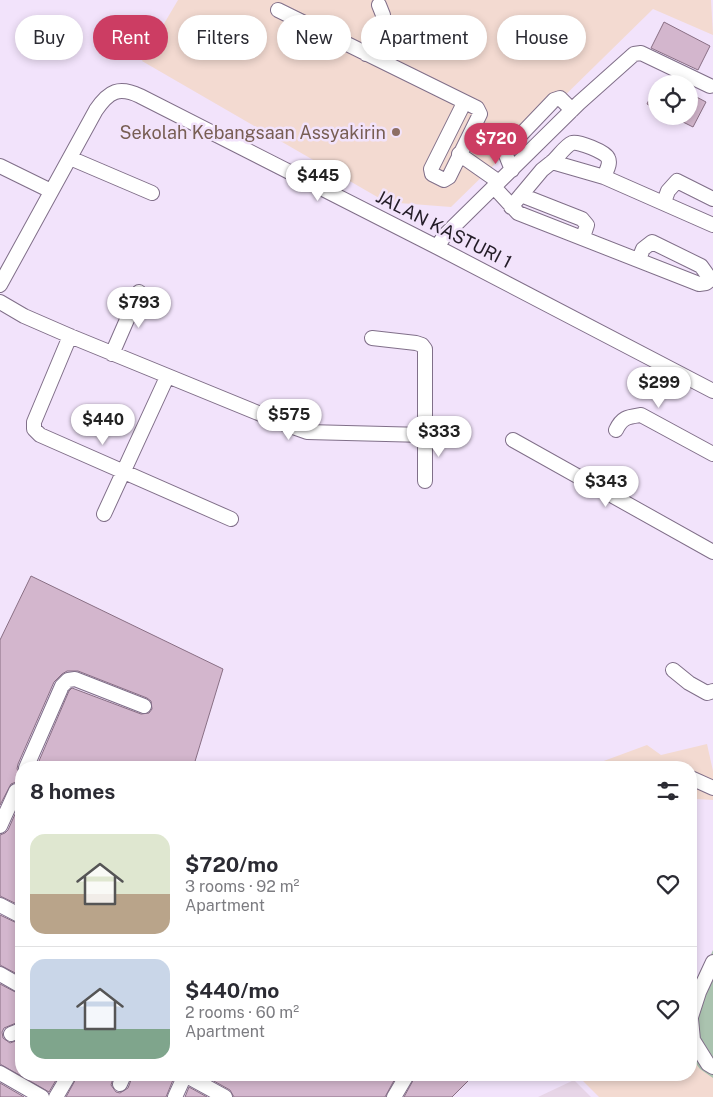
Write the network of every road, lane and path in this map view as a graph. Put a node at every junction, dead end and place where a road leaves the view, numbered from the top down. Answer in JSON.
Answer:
{"nodes":[{"id":1,"x":379,"y":5,"type":"dead end"},
{"id":2,"x":278,"y":10,"type":"dead end"},
{"id":3,"x":383,"y":15,"type":"edge"},
{"id":4,"x":361,"y":52,"type":"edge"},
{"id":5,"x":378,"y":60,"type":"edge"},
{"id":6,"x":710,"y":86,"type":"dead end"},
{"id":7,"x":464,"y":103,"type":"junction"},
{"id":8,"x":575,"y":107,"type":"junction"},
{"id":9,"x":459,"y":154,"type":"junction"},
{"id":10,"x":70,"y":158,"type":"junction"},
{"id":11,"x":552,"y":162,"type":"junction"},
{"id":12,"x":0,"y":166,"type":"edge"},
{"id":13,"x":512,"y":170,"type":"junction"},
{"id":14,"x":604,"y":177,"type":"junction"},
{"id":15,"x":497,"y":185,"type":"junction"},
{"id":16,"x":51,"y":191,"type":"junction"},
{"id":17,"x":152,"y":193,"type":"dead end"},
{"id":18,"x":522,"y":195,"type":"junction"},
{"id":19,"x":713,"y":199,"type":"edge"},
{"id":20,"x":664,"y":202,"type":"junction"},
{"id":21,"x":511,"y":207,"type":"junction"},
{"id":22,"x":713,"y":225,"type":"edge"},
{"id":23,"x":583,"y":237,"type":"junction"},
{"id":24,"x":437,"y":247,"type":"junction"},
{"id":25,"x":639,"y":259,"type":"junction"},
{"id":26,"x":712,"y":279,"type":"edge"},
{"id":27,"x":0,"y":285,"type":"edge"},
{"id":28,"x":139,"y":292,"type":"dead end"},
{"id":29,"x":0,"y":302,"type":"edge"},
{"id":30,"x":70,"y":336,"type":"junction"},
{"id":31,"x":372,"y":338,"type":"dead end"},
{"id":32,"x":112,"y":354,"type":"junction"},
{"id":33,"x":167,"y":377,"type":"junction"},
{"id":34,"x":713,"y":391,"type":"edge"},
{"id":35,"x":616,"y":430,"type":"dead end"},
{"id":36,"x":425,"y":435,"type":"junction"},
{"id":37,"x":513,"y":440,"type":"dead end"},
{"id":38,"x":713,"y":454,"type":"edge"},
{"id":39,"x":124,"y":472,"type":"junction"},
{"id":40,"x":425,"y":482,"type":"dead end"},
{"id":41,"x":104,"y":514,"type":"dead end"},
{"id":42,"x":231,"y":519,"type":"dead end"},
{"id":43,"x":713,"y":552,"type":"edge"},
{"id":44,"x":673,"y":670,"type":"dead end"},
{"id":45,"x":713,"y":691,"type":"edge"},
{"id":46,"x":144,"y":706,"type":"dead end"},
{"id":47,"x":29,"y":761,"type":"edge"},
{"id":48,"x":697,"y":781,"type":"edge"},
{"id":49,"x":713,"y":788,"type":"edge"},
{"id":50,"x":15,"y":796,"type":"edge"},
{"id":51,"x":0,"y":826,"type":"edge"},
{"id":52,"x":0,"y":905,"type":"edge"},
{"id":53,"x":15,"y":913,"type":"edge"},
{"id":54,"x":713,"y":962,"type":"edge"},
{"id":55,"x":0,"y":974,"type":"edge"},
{"id":56,"x":15,"y":983,"type":"edge"},
{"id":57,"x":697,"y":998,"type":"edge"},
{"id":58,"x":697,"y":1045,"type":"edge"},
{"id":59,"x":713,"y":1067,"type":"edge"},
{"id":60,"x":0,"y":1073,"type":"edge"},
{"id":61,"x":65,"y":1081,"type":"edge"},
{"id":62,"x":182,"y":1081,"type":"edge"},
{"id":63,"x":196,"y":1081,"type":"edge"},
{"id":64,"x":403,"y":1081,"type":"edge"},
{"id":65,"x":42,"y":1097,"type":"edge"},
{"id":66,"x":56,"y":1097,"type":"edge"},
{"id":67,"x":175,"y":1097,"type":"edge"},
{"id":68,"x":225,"y":1097,"type":"edge"},
{"id":69,"x":394,"y":1097,"type":"edge"}],
"edges":[{"from":1,"to":3,"type":"street"},
{"from":2,"to":4,"type":"street"},
{"from":5,"to":7,"type":"street"},
{"from":6,"to":8,"type":"street"},
{"from":7,"to":9,"type":"street"},
{"from":7,"to":9,"type":"street"},
{"from":8,"to":13,"type":"street"},
{"from":8,"to":13,"type":"street"},
{"from":9,"to":15,"type":"street"},
{"from":10,"to":16,"type":"street","name":"JALAN KASTURI 1"},
{"from":10,"to":17,"type":"street"},
{"from":10,"to":24,"type":"street","name":"JALAN KASTURI 1"},
{"from":11,"to":14,"type":"street"},
{"from":11,"to":14,"type":"street"},
{"from":11,"to":18,"type":"street"},
{"from":12,"to":16,"type":"street"},
{"from":13,"to":15,"type":"street"},
{"from":14,"to":20,"type":"street"},
{"from":15,"to":21,"type":"street"},
{"from":15,"to":24,"type":"street"},
{"from":16,"to":27,"type":"street","name":"JALAN KASTURI 1"},
{"from":18,"to":21,"type":"street"},
{"from":18,"to":23,"type":"street"},
{"from":19,"to":20,"type":"street"},
{"from":20,"to":22,"type":"street"},
{"from":21,"to":23,"type":"street"},
{"from":23,"to":25,"type":"street"},
{"from":24,"to":34,"type":"street","name":"JALAN KASTURI 1"},
{"from":25,"to":26,"type":"street"},
{"from":25,"to":26,"type":"street"},
{"from":28,"to":32,"type":"street"},
{"from":29,"to":30,"type":"street"},
{"from":30,"to":32,"type":"street"},
{"from":30,"to":39,"type":"street"},
{"from":31,"to":36,"type":"street"},
{"from":32,"to":33,"type":"street"},
{"from":33,"to":36,"type":"street"},
{"from":33,"to":39,"type":"street"},
{"from":35,"to":38,"type":"street"},
{"from":36,"to":40,"type":"street"},
{"from":37,"to":43,"type":"street"},
{"from":39,"to":41,"type":"street"},
{"from":39,"to":42,"type":"street"},
{"from":44,"to":45,"type":"street"},
{"from":46,"to":47,"type":"street"},
{"from":48,"to":49,"type":"street"},
{"from":50,"to":51,"type":"street"},
{"from":52,"to":53,"type":"street"},
{"from":54,"to":57,"type":"street"},
{"from":55,"to":56,"type":"street"},
{"from":58,"to":59,"type":"street"},
{"from":60,"to":65,"type":"street"},
{"from":61,"to":66,"type":"street"},
{"from":62,"to":67,"type":"street"},
{"from":63,"to":68,"type":"street"},
{"from":64,"to":69,"type":"street"}]}
